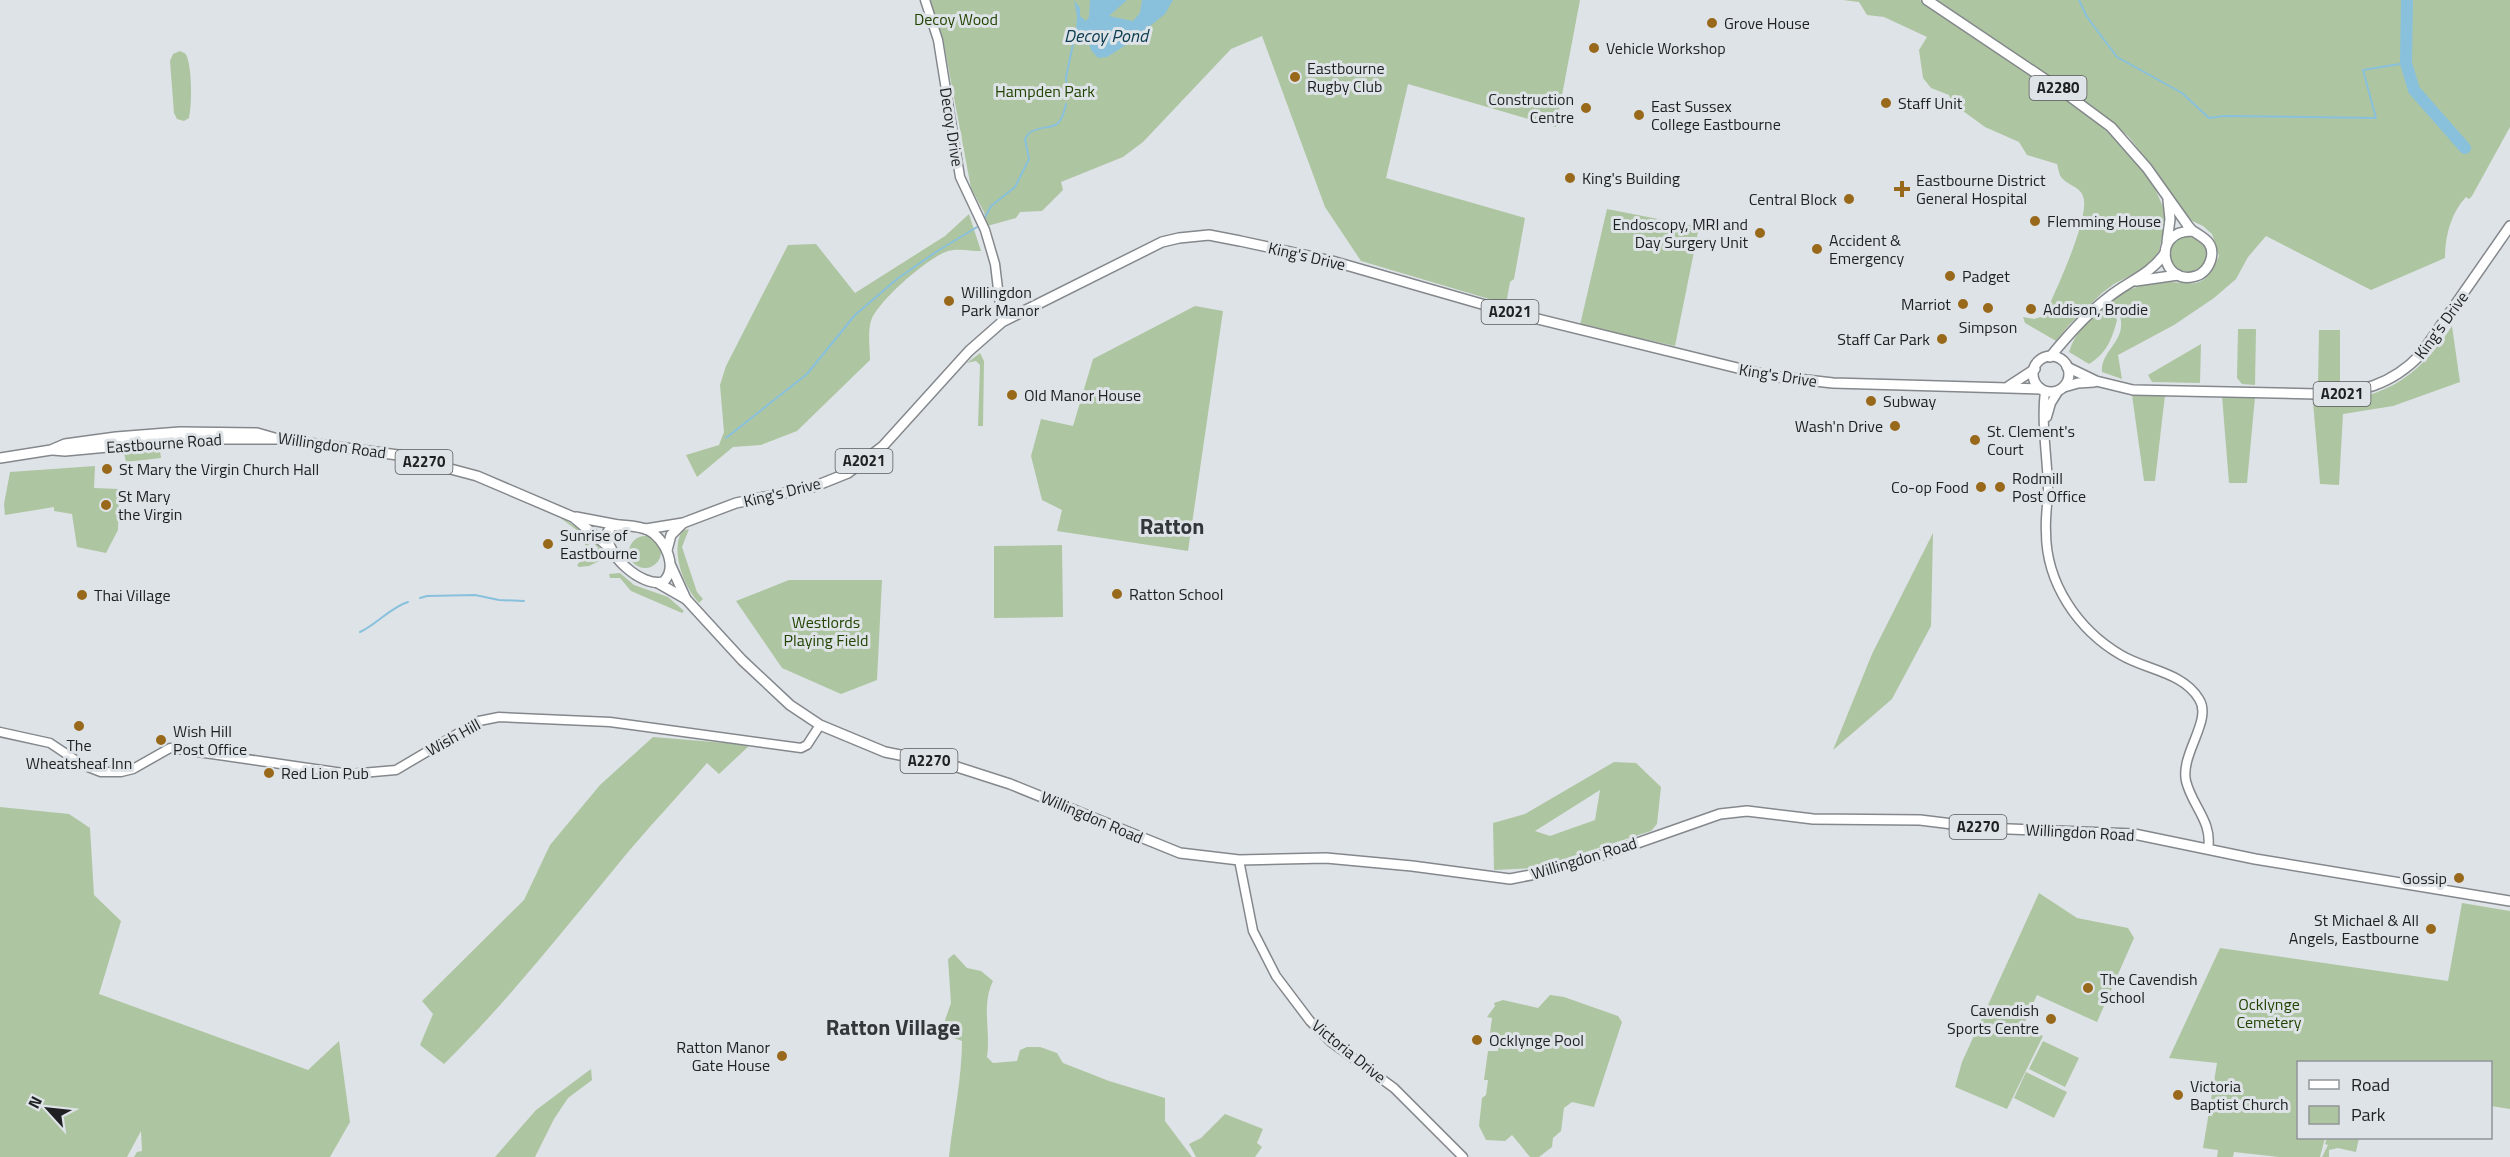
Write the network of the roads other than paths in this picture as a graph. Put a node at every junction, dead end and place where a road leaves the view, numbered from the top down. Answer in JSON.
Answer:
{"nodes":[{"id":1,"x":925,"y":0,"type":"edge"},
{"id":2,"x":1927,"y":0,"type":"edge"},
{"id":3,"x":2168,"y":200,"type":"junction"},
{"id":4,"x":2510,"y":226,"type":"edge"},
{"id":5,"x":2192,"y":231,"type":"junction"},
{"id":6,"x":2166,"y":249,"type":"junction"},
{"id":7,"x":2178,"y":275,"type":"junction"},
{"id":8,"x":2133,"y":281,"type":"junction"},
{"id":9,"x":1002,"y":322,"type":"junction"},
{"id":10,"x":2066,"y":341,"type":"junction"},
{"id":11,"x":2050,"y":357,"type":"junction"},
{"id":12,"x":2066,"y":365,"type":"junction"},
{"id":13,"x":2035,"y":369,"type":"junction"},
{"id":14,"x":2096,"y":381,"type":"junction"},
{"id":15,"x":2007,"y":387,"type":"junction"},
{"id":16,"x":2061,"y":389,"type":"junction"},
{"id":17,"x":2043,"y":390,"type":"junction"},
{"id":18,"x":2045,"y":424,"type":"junction"},
{"id":19,"x":116,"y":437,"type":"joint"},
{"id":20,"x":278,"y":439,"type":"junction"},
{"id":21,"x":51,"y":450,"type":"junction"},
{"id":22,"x":0,"y":458,"type":"edge"},
{"id":23,"x":573,"y":517,"type":"junction"},
{"id":24,"x":683,"y":523,"type":"junction"},
{"id":25,"x":620,"y":525,"type":"junction"},
{"id":26,"x":646,"y":529,"type":"junction"},
{"id":27,"x":610,"y":548,"type":"junction"},
{"id":28,"x":667,"y":553,"type":"junction"},
{"id":29,"x":671,"y":566,"type":"junction"},
{"id":30,"x":658,"y":583,"type":"junction"},
{"id":31,"x":686,"y":599,"type":"junction"},
{"id":32,"x":820,"y":725,"type":"junction"},
{"id":33,"x":0,"y":732,"type":"edge"},
{"id":34,"x":2208,"y":849,"type":"junction"},
{"id":35,"x":1239,"y":861,"type":"junction"},
{"id":36,"x":2510,"y":901,"type":"edge"},
{"id":37,"x":1463,"y":1157,"type":"edge"}],
"edges":[{"from":1,"to":9,"type":"street","name":"Decoy Drive"},
{"from":2,"to":3,"type":"main road","number":"A2280"},
{"from":3,"to":5,"type":"main road","number":"A2280"},
{"from":3,"to":6,"type":"main road"},
{"from":4,"to":14,"type":"main road","name":"King's Drive","number":"A2021"},
{"from":5,"to":6,"type":"main road","number":"A2280"},
{"from":5,"to":7,"type":"main road","number":"A2280"},
{"from":6,"to":7,"type":"main road"},
{"from":6,"to":8,"type":"main road","number":"A2280"},
{"from":7,"to":8,"type":"main road","number":"A2280"},
{"from":8,"to":10,"type":"main road","number":"A2280"},
{"from":9,"to":15,"type":"main road","name":"King's Drive","number":"A2021"},
{"from":9,"to":24,"type":"main road","name":"King's Drive","number":"A2021"},
{"from":10,"to":11,"type":"main road","number":"A2280"},
{"from":10,"to":12,"type":"main road"},
{"from":11,"to":12,"type":"main road"},
{"from":11,"to":13,"type":"main road"},
{"from":12,"to":14,"type":"main road","name":"King's Drive","number":"A2021"},
{"from":12,"to":16,"type":"main road"},
{"from":13,"to":15,"type":"main road"},
{"from":13,"to":17,"type":"main road"},
{"from":14,"to":16,"type":"main road","name":"King's Drive","number":"A2021"},
{"from":15,"to":17,"type":"main road","number":"A2021"},
{"from":16,"to":17,"type":"main road"},
{"from":16,"to":18,"type":"street"},
{"from":17,"to":18,"type":"street"},
{"from":18,"to":34,"type":"street"},
{"from":19,"to":20,"type":"main road","name":"Willingdon Road","number":"A2270"},
{"from":19,"to":21,"type":"main road","name":"Eastbourne Road","number":"A2270"},
{"from":20,"to":21,"type":"main road","name":"Eastbourne Road","number":"A2270"},
{"from":20,"to":23,"type":"main road","name":"Willingdon Road","number":"A2270"},
{"from":21,"to":22,"type":"main road","name":"Eastbourne Road","number":"A2270"},
{"from":23,"to":25,"type":"main road","name":"Willingdon Road","number":"A2270"},
{"from":23,"to":27,"type":"main road","name":"Willingdon Road","number":"A2270"},
{"from":24,"to":26,"type":"main road","name":"King's Drive","number":"A2021"},
{"from":24,"to":28,"type":"main road"},
{"from":25,"to":26,"type":"main road","name":"King's Drive"},
{"from":25,"to":27,"type":"main road"},
{"from":26,"to":28,"type":"main road"},
{"from":27,"to":30,"type":"main road","name":"Willingdon Road"},
{"from":28,"to":29,"type":"main road","name":"Willingdon Road"},
{"from":29,"to":30,"type":"main road"},
{"from":29,"to":31,"type":"main road","name":"Willingdon Road","number":"A2270"},
{"from":30,"to":31,"type":"main road","name":"Willingdon Road","number":"A2270"},
{"from":31,"to":32,"type":"main road","name":"Willingdon Road","number":"A2270"},
{"from":32,"to":33,"type":"street","name":"Wish Hill"},
{"from":32,"to":35,"type":"main road","name":"Willingdon Road","number":"A2270"},
{"from":34,"to":35,"type":"main road","name":"Willingdon Road","number":"A2270"},
{"from":34,"to":36,"type":"main road","name":"Willingdon Road","number":"A2270"},
{"from":35,"to":37,"type":"street","name":"Victoria Drive"}]}
